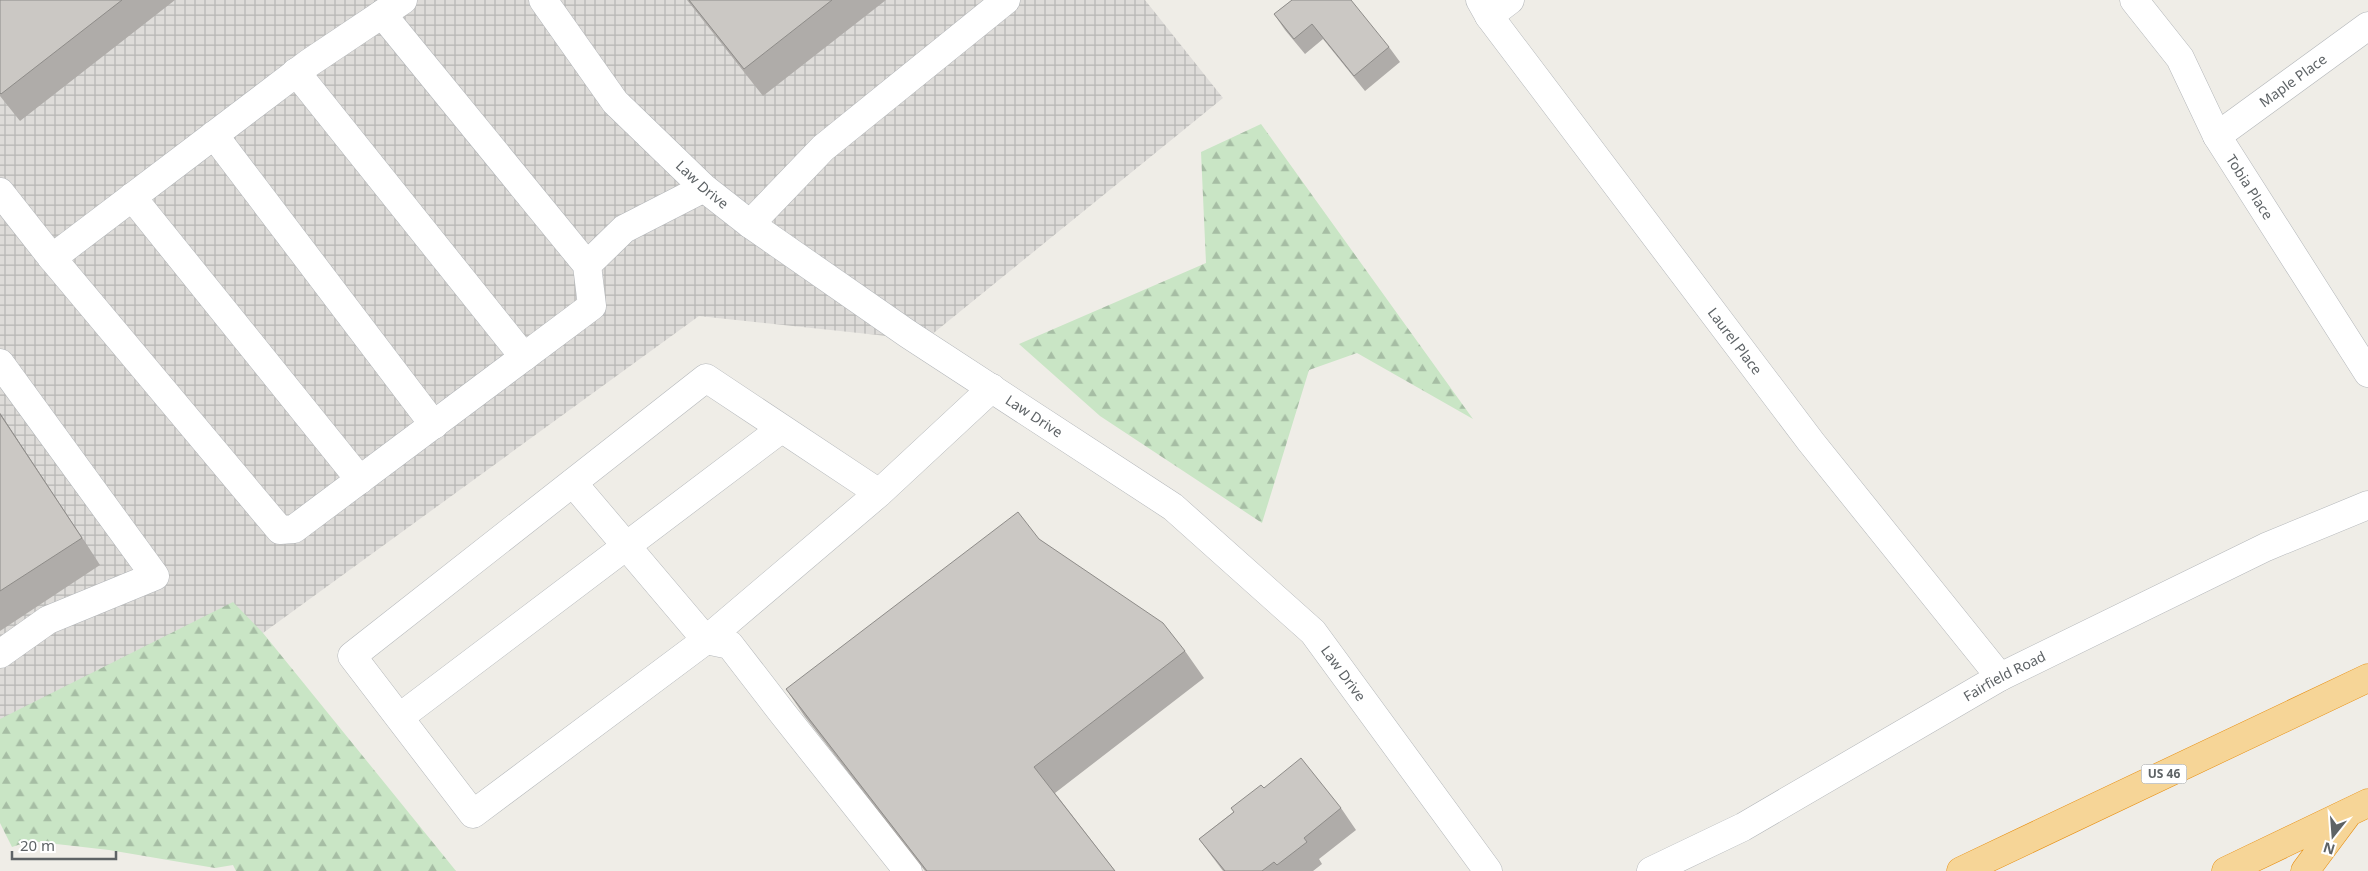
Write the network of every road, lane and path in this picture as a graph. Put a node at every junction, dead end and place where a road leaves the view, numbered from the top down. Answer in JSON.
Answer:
{"nodes":[{"id":1,"x":543,"y":0,"type":"edge"},
{"id":2,"x":1006,"y":0,"type":"edge"},
{"id":3,"x":1510,"y":0,"type":"edge"},
{"id":4,"x":2134,"y":0,"type":"edge"},
{"id":5,"x":393,"y":7,"type":"edge"},
{"id":6,"x":1484,"y":8,"type":"edge"},
{"id":7,"x":2368,"y":26,"type":"edge"},
{"id":8,"x":296,"y":72,"type":"junction"},
{"id":9,"x":214,"y":135,"type":"junction"},
{"id":10,"x":2217,"y":136,"type":"junction"},
{"id":11,"x":704,"y":188,"type":"junction"},
{"id":12,"x":0,"y":192,"type":"edge"},
{"id":13,"x":132,"y":197,"type":"junction"},
{"id":14,"x":750,"y":224,"type":"junction"},
{"id":15,"x":52,"y":258,"type":"junction"},
{"id":16,"x":587,"y":265,"type":"junction"},
{"id":17,"x":524,"y":357,"type":"junction"},
{"id":18,"x":0,"y":363,"type":"edge"},
{"id":19,"x":2368,"y":373,"type":"edge"},
{"id":20,"x":992,"y":388,"type":"junction"},
{"id":21,"x":434,"y":425,"type":"junction"},
{"id":22,"x":781,"y":429,"type":"junction"},
{"id":23,"x":360,"y":480,"type":"junction"},
{"id":24,"x":573,"y":483,"type":"junction"},
{"id":25,"x":879,"y":493,"type":"junction"},
{"id":26,"x":2368,"y":505,"type":"edge"},
{"id":27,"x":626,"y":546,"type":"junction"},
{"id":28,"x":706,"y":640,"type":"junction"},
{"id":29,"x":0,"y":654,"type":"edge"},
{"id":30,"x":2000,"y":677,"type":"junction"},
{"id":31,"x":2368,"y":678,"type":"edge"},
{"id":32,"x":400,"y":717,"type":"junction"},
{"id":33,"x":2358,"y":807,"type":"edge"},
{"id":34,"x":908,"y":871,"type":"edge"},
{"id":35,"x":1488,"y":871,"type":"edge"},
{"id":36,"x":1652,"y":871,"type":"edge"},
{"id":37,"x":1961,"y":871,"type":"edge"},
{"id":38,"x":2226,"y":871,"type":"edge"},
{"id":39,"x":2305,"y":871,"type":"edge"}],
"edges":[{"from":1,"to":11,"type":"street","name":"Law Drive"},
{"from":2,"to":14,"type":"street"},
{"from":3,"to":6,"type":"street"},
{"from":4,"to":10,"type":"street","name":"Tobia Place"},
{"from":5,"to":8,"type":"street"},
{"from":5,"to":16,"type":"street"},
{"from":6,"to":30,"type":"street","name":"Laurel Place"},
{"from":7,"to":10,"type":"street","name":"Maple Place"},
{"from":8,"to":9,"type":"street"},
{"from":8,"to":17,"type":"street"},
{"from":9,"to":13,"type":"street"},
{"from":9,"to":21,"type":"street"},
{"from":10,"to":19,"type":"street","name":"Tobia Place"},
{"from":11,"to":14,"type":"street","name":"Law Drive"},
{"from":11,"to":16,"type":"street"},
{"from":12,"to":15,"type":"street"},
{"from":13,"to":15,"type":"street"},
{"from":13,"to":23,"type":"street"},
{"from":14,"to":20,"type":"street","name":"Law Drive"},
{"from":15,"to":23,"type":"street"},
{"from":16,"to":17,"type":"street"},
{"from":17,"to":21,"type":"street"},
{"from":18,"to":29,"type":"street"},
{"from":20,"to":25,"type":"street"},
{"from":20,"to":35,"type":"street","name":"Law Drive"},
{"from":21,"to":23,"type":"street"},
{"from":22,"to":24,"type":"street"},
{"from":22,"to":25,"type":"street"},
{"from":22,"to":27,"type":"street"},
{"from":24,"to":27,"type":"street"},
{"from":24,"to":32,"type":"street"},
{"from":25,"to":28,"type":"street"},
{"from":26,"to":30,"type":"street","name":"Fairfield Road"},
{"from":27,"to":28,"type":"street"},
{"from":27,"to":32,"type":"street"},
{"from":28,"to":32,"type":"street"},
{"from":28,"to":34,"type":"street"},
{"from":30,"to":36,"type":"street","name":"Fairfield Road"},
{"from":31,"to":37,"type":"highway","number":"US 46"},
{"from":33,"to":38,"type":"highway"},
{"from":33,"to":39,"type":"highway"}]}
